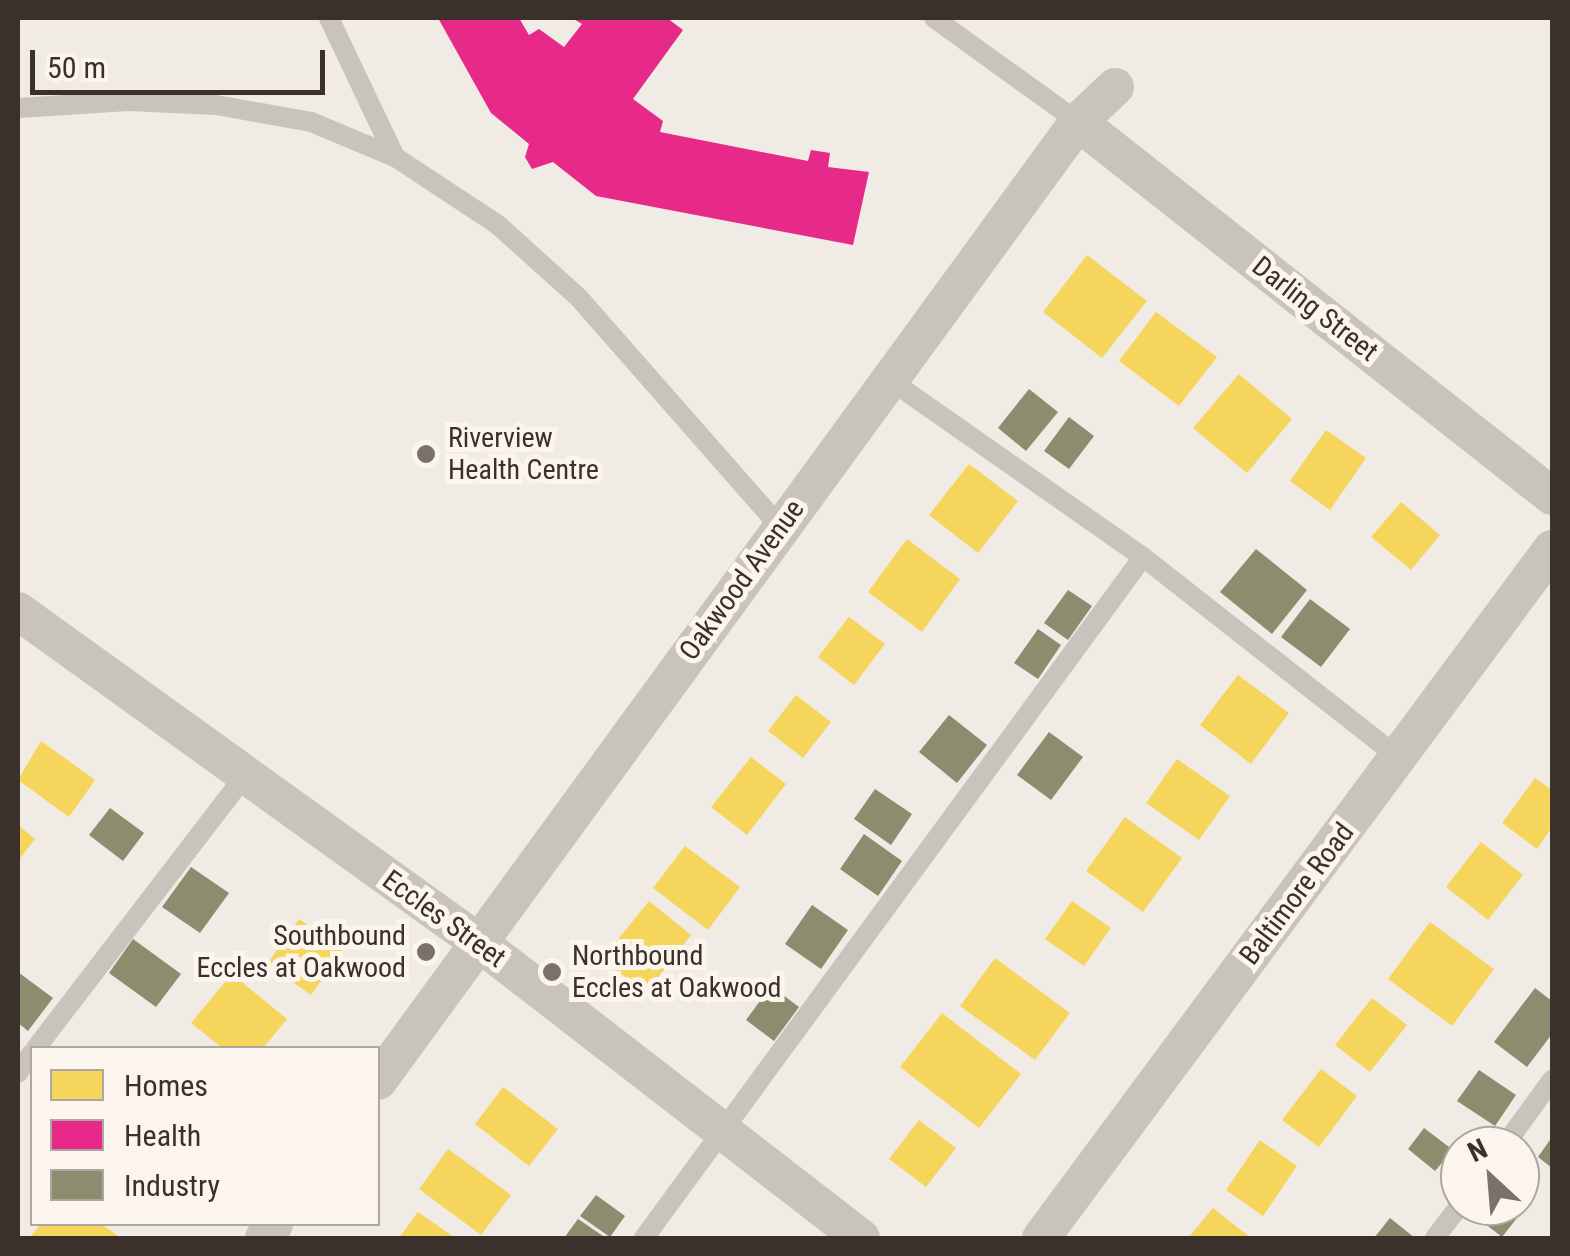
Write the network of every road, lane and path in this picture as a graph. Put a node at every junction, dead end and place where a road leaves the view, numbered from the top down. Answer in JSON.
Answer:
{"nodes":[{"id":1,"x":330,"y":18,"type":"edge"},
{"id":2,"x":934,"y":18,"type":"edge"},
{"id":3,"x":1116,"y":88,"type":"dead end"},
{"id":4,"x":18,"y":108,"type":"edge"},
{"id":5,"x":1078,"y":122,"type":"junction"},
{"id":6,"x":396,"y":158,"type":"junction"},
{"id":7,"x":890,"y":380,"type":"junction"},
{"id":8,"x":1552,"y":496,"type":"edge"},
{"id":9,"x":780,"y":528,"type":"junction"},
{"id":10,"x":1552,"y":549,"type":"edge"},
{"id":11,"x":1144,"y":557,"type":"junction"},
{"id":12,"x":18,"y":610,"type":"edge"},
{"id":13,"x":1398,"y":757,"type":"junction"},
{"id":14,"x":245,"y":776,"type":"junction"},
{"id":15,"x":478,"y":942,"type":"junction"},
{"id":16,"x":38,"y":1046,"type":"edge"},
{"id":17,"x":380,"y":1078,"type":"edge"},
{"id":18,"x":1552,"y":1080,"type":"edge"},
{"id":19,"x":1519,"y":1126,"type":"edge"},
{"id":20,"x":721,"y":1133,"type":"junction"},
{"id":21,"x":644,"y":1238,"type":"edge"},
{"id":22,"x":861,"y":1238,"type":"edge"},
{"id":23,"x":1041,"y":1238,"type":"edge"}],
"edges":[{"from":1,"to":6,"type":"lane"},
{"from":2,"to":5,"type":"lane"},
{"from":3,"to":5,"type":"street","name":"Oakwood Avenue"},
{"from":4,"to":6,"type":"lane"},
{"from":5,"to":7,"type":"street","name":"Oakwood Avenue"},
{"from":5,"to":8,"type":"street","name":"Darling Street"},
{"from":6,"to":9,"type":"lane"},
{"from":7,"to":9,"type":"street","name":"Oakwood Avenue"},
{"from":7,"to":11,"type":"lane"},
{"from":9,"to":15,"type":"street","name":"Oakwood Avenue"},
{"from":10,"to":13,"type":"street","name":"Baltimore Road"},
{"from":11,"to":13,"type":"lane"},
{"from":11,"to":20,"type":"lane"},
{"from":12,"to":14,"type":"street","name":"Eccles Street"},
{"from":13,"to":23,"type":"street","name":"Baltimore Road"},
{"from":14,"to":15,"type":"street","name":"Eccles Street"},
{"from":14,"to":16,"type":"lane"},
{"from":15,"to":17,"type":"street","name":"Oakwood Avenue"},
{"from":15,"to":20,"type":"street","name":"Eccles Street"},
{"from":18,"to":19,"type":"lane"},
{"from":20,"to":21,"type":"lane"},
{"from":20,"to":22,"type":"street","name":"Eccles Street"}]}
